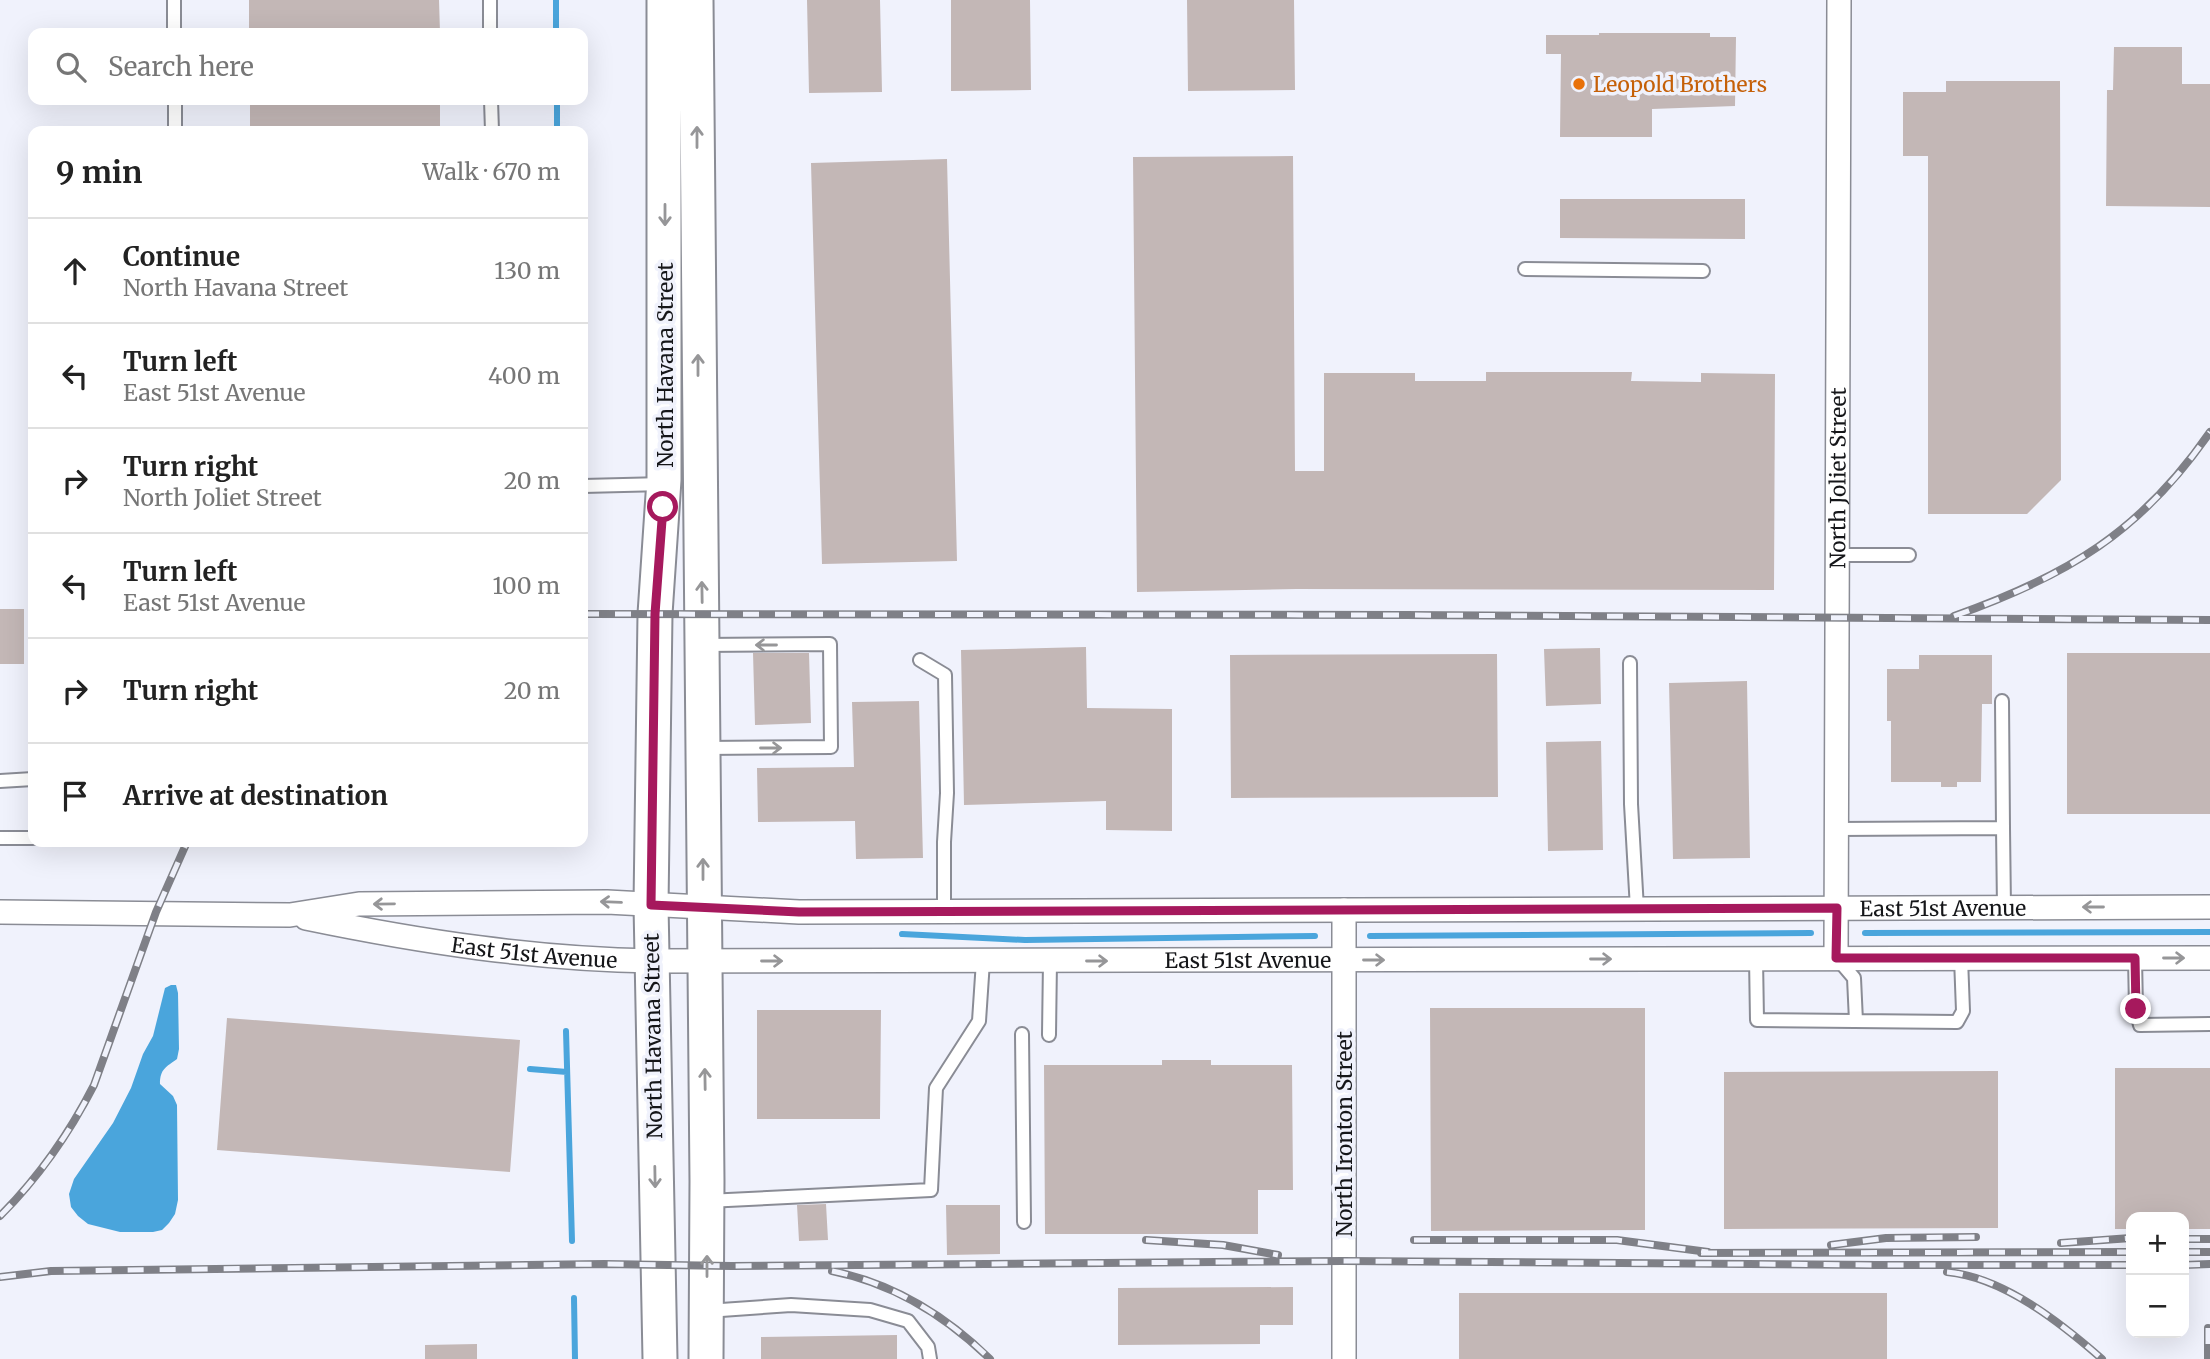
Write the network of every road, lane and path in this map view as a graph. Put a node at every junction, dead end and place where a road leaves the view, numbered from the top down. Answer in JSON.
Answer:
{"nodes":[{"id":1,"x":174,"y":0,"type":"edge"},
{"id":2,"x":489,"y":0,"type":"edge"},
{"id":3,"x":664,"y":0,"type":"edge"},
{"id":4,"x":696,"y":0,"type":"edge"},
{"id":5,"x":1839,"y":0,"type":"edge"},
{"id":6,"x":174,"y":28,"type":"edge"},
{"id":7,"x":490,"y":28,"type":"edge"},
{"id":8,"x":175,"y":105,"type":"edge"},
{"id":9,"x":491,"y":105,"type":"edge"},
{"id":10,"x":175,"y":126,"type":"edge"},
{"id":11,"x":492,"y":126,"type":"edge"},
{"id":12,"x":1525,"y":269,"type":"dead end"},
{"id":13,"x":1703,"y":271,"type":"dead end"},
{"id":14,"x":664,"y":484,"type":"junction"},
{"id":15,"x":588,"y":486,"type":"edge"},
{"id":16,"x":1838,"y":555,"type":"junction"},
{"id":17,"x":1909,"y":555,"type":"dead end"},
{"id":18,"x":702,"y":645,"type":"junction"},
{"id":19,"x":920,"y":660,"type":"dead end"},
{"id":20,"x":1630,"y":663,"type":"dead end"},
{"id":21,"x":2002,"y":701,"type":"dead end"},
{"id":22,"x":702,"y":748,"type":"junction"},
{"id":23,"x":28,"y":779,"type":"edge"},
{"id":24,"x":0,"y":781,"type":"edge"},
{"id":25,"x":2003,"y":828,"type":"junction"},
{"id":26,"x":1837,"y":829,"type":"junction"},
{"id":27,"x":0,"y":838,"type":"edge"},
{"id":28,"x":28,"y":838,"type":"edge"},
{"id":29,"x":651,"y":905,"type":"junction"},
{"id":30,"x":2210,"y":907,"type":"edge"},
{"id":31,"x":704,"y":908,"type":"junction"},
{"id":32,"x":1837,"y":908,"type":"junction"},
{"id":33,"x":2004,"y":908,"type":"junction"},
{"id":34,"x":1637,"y":909,"type":"junction"},
{"id":35,"x":1345,"y":910,"type":"junction"},
{"id":36,"x":0,"y":912,"type":"edge"},
{"id":37,"x":944,"y":912,"type":"junction"},
{"id":38,"x":290,"y":915,"type":"junction"},
{"id":39,"x":1756,"y":958,"type":"junction"},
{"id":40,"x":1836,"y":958,"type":"junction"},
{"id":41,"x":1961,"y":958,"type":"junction"},
{"id":42,"x":2135,"y":958,"type":"junction"},
{"id":43,"x":2210,"y":958,"type":"edge"},
{"id":44,"x":1345,"y":960,"type":"junction"},
{"id":45,"x":653,"y":961,"type":"junction"},
{"id":46,"x":703,"y":961,"type":"junction"},
{"id":47,"x":983,"y":961,"type":"junction"},
{"id":48,"x":1050,"y":961,"type":"junction"},
{"id":49,"x":1856,"y":1021,"type":"junction"},
{"id":50,"x":2210,"y":1024,"type":"edge"},
{"id":51,"x":1022,"y":1034,"type":"dead end"},
{"id":52,"x":1049,"y":1035,"type":"dead end"},
{"id":53,"x":707,"y":1201,"type":"junction"},
{"id":54,"x":1024,"y":1222,"type":"dead end"},
{"id":55,"x":706,"y":1311,"type":"junction"},
{"id":56,"x":660,"y":1359,"type":"edge"},
{"id":57,"x":706,"y":1359,"type":"edge"},
{"id":58,"x":930,"y":1359,"type":"edge"},
{"id":59,"x":1344,"y":1359,"type":"edge"}],
"edges":[{"from":1,"to":6,"type":"lane"},
{"from":2,"to":7,"type":"lane"},
{"from":3,"to":14,"type":"main road","name":"North Havana Street","one_way":true},
{"from":18,"to":4,"type":"main road","name":"North Havana Street","one_way":true},
{"from":5,"to":16,"type":"street","name":"North Joliet Street"},
{"from":8,"to":10,"type":"lane"},
{"from":9,"to":11,"type":"lane"},
{"from":12,"to":13,"type":"lane"},
{"from":14,"to":15,"type":"lane"},
{"from":14,"to":29,"type":"main road","name":"North Havana Street"},
{"from":16,"to":17,"type":"lane"},
{"from":16,"to":26,"type":"street","name":"North Joliet Street"},
{"from":18,"to":22,"type":"main road","name":"North Havana Street"},
{"from":22,"to":18,"type":"lane","one_way":true},
{"from":19,"to":37,"type":"lane"},
{"from":20,"to":34,"type":"lane"},
{"from":21,"to":25,"type":"lane"},
{"from":31,"to":22,"type":"main road","name":"North Havana Street","one_way":true},
{"from":23,"to":24,"type":"lane"},
{"from":25,"to":26,"type":"lane"},
{"from":25,"to":33,"type":"lane"},
{"from":26,"to":32,"type":"street","name":"North Joliet Street"},
{"from":27,"to":28,"type":"lane"},
{"from":29,"to":31,"type":"street","name":"East 51st Avenue"},
{"from":29,"to":38,"type":"street","name":"East 51st Avenue","one_way":true},
{"from":29,"to":45,"type":"main road","name":"North Havana Street"},
{"from":30,"to":33,"type":"street","name":"East 51st Avenue","one_way":true},
{"from":31,"to":37,"type":"street","name":"East 51st Avenue"},
{"from":31,"to":46,"type":"main road","name":"North Havana Street"},
{"from":32,"to":33,"type":"street","name":"East 51st Avenue"},
{"from":32,"to":34,"type":"street","name":"East 51st Avenue"},
{"from":32,"to":40,"type":"street","name":"North Joliet Street"},
{"from":34,"to":35,"type":"street","name":"East 51st Avenue"},
{"from":35,"to":37,"type":"street","name":"East 51st Avenue"},
{"from":35,"to":44,"type":"street","name":"North Ironton Street"},
{"from":36,"to":38,"type":"street","name":"East 51st Avenue"},
{"from":38,"to":45,"type":"street","name":"East 51st Avenue"},
{"from":39,"to":40,"type":"street","name":"East 51st Avenue"},
{"from":44,"to":39,"type":"street","name":"East 51st Avenue","one_way":true},
{"from":39,"to":49,"type":"lane"},
{"from":40,"to":41,"type":"street","name":"East 51st Avenue"},
{"from":40,"to":49,"type":"lane"},
{"from":41,"to":42,"type":"street","name":"East 51st Avenue"},
{"from":41,"to":49,"type":"lane"},
{"from":42,"to":43,"type":"street","name":"East 51st Avenue","one_way":true},
{"from":42,"to":50,"type":"lane"},
{"from":48,"to":44,"type":"street","name":"East 51st Avenue","one_way":true},
{"from":44,"to":59,"type":"street","name":"North Ironton Street"},
{"from":45,"to":46,"type":"street","name":"East 51st Avenue"},
{"from":45,"to":56,"type":"main road","name":"North Havana Street","one_way":true},
{"from":46,"to":47,"type":"street","name":"East 51st Avenue","one_way":true},
{"from":53,"to":46,"type":"main road","name":"North Havana Street","one_way":true},
{"from":47,"to":48,"type":"street","name":"East 51st Avenue"},
{"from":47,"to":53,"type":"lane"},
{"from":48,"to":52,"type":"lane"},
{"from":51,"to":54,"type":"lane"},
{"from":55,"to":53,"type":"main road","name":"North Havana Street","one_way":true},
{"from":55,"to":57,"type":"main road","name":"North Havana Street"},
{"from":55,"to":58,"type":"lane"}]}
